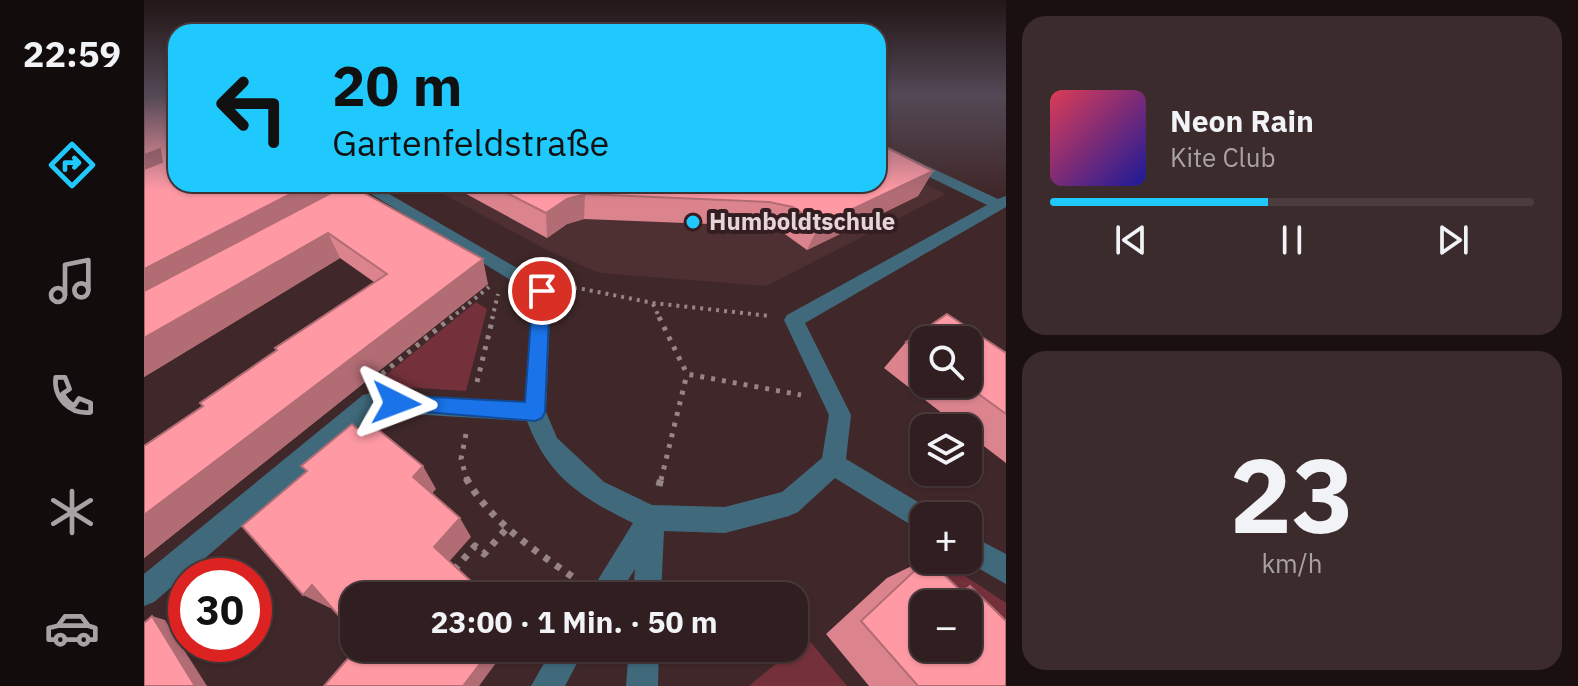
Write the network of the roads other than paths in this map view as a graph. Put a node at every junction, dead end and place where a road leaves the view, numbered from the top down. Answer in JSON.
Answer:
{"nodes":[{"id":1,"x":886,"y":151,"type":"edge"},
{"id":2,"x":375,"y":192,"type":"edge"},
{"id":3,"x":1003,"y":203,"type":"edge"},
{"id":4,"x":535,"y":412,"type":"junction"},
{"id":5,"x":833,"y":464,"type":"junction"},
{"id":6,"x":910,"y":511,"type":"edge"},
{"id":7,"x":651,"y":518,"type":"junction"},
{"id":8,"x":982,"y":555,"type":"edge"},
{"id":9,"x":1006,"y":570,"type":"edge"},
{"id":10,"x":603,"y":582,"type":"edge"},
{"id":11,"x":648,"y":582,"type":"edge"},
{"id":12,"x":144,"y":592,"type":"edge"},
{"id":13,"x":562,"y":662,"type":"edge"},
{"id":14,"x":643,"y":662,"type":"edge"},
{"id":15,"x":547,"y":686,"type":"edge"},
{"id":16,"x":642,"y":686,"type":"edge"}],
"edges":[{"from":1,"to":3,"type":"street"},
{"from":2,"to":4,"type":"street"},
{"from":3,"to":5,"type":"street"},
{"from":4,"to":7,"type":"street"},
{"from":4,"to":12,"type":"street"},
{"from":5,"to":6,"type":"street"},
{"from":5,"to":7,"type":"street"},
{"from":7,"to":10,"type":"street"},
{"from":7,"to":11,"type":"street"},
{"from":8,"to":9,"type":"street"},
{"from":13,"to":15,"type":"street"},
{"from":14,"to":16,"type":"street"}]}
